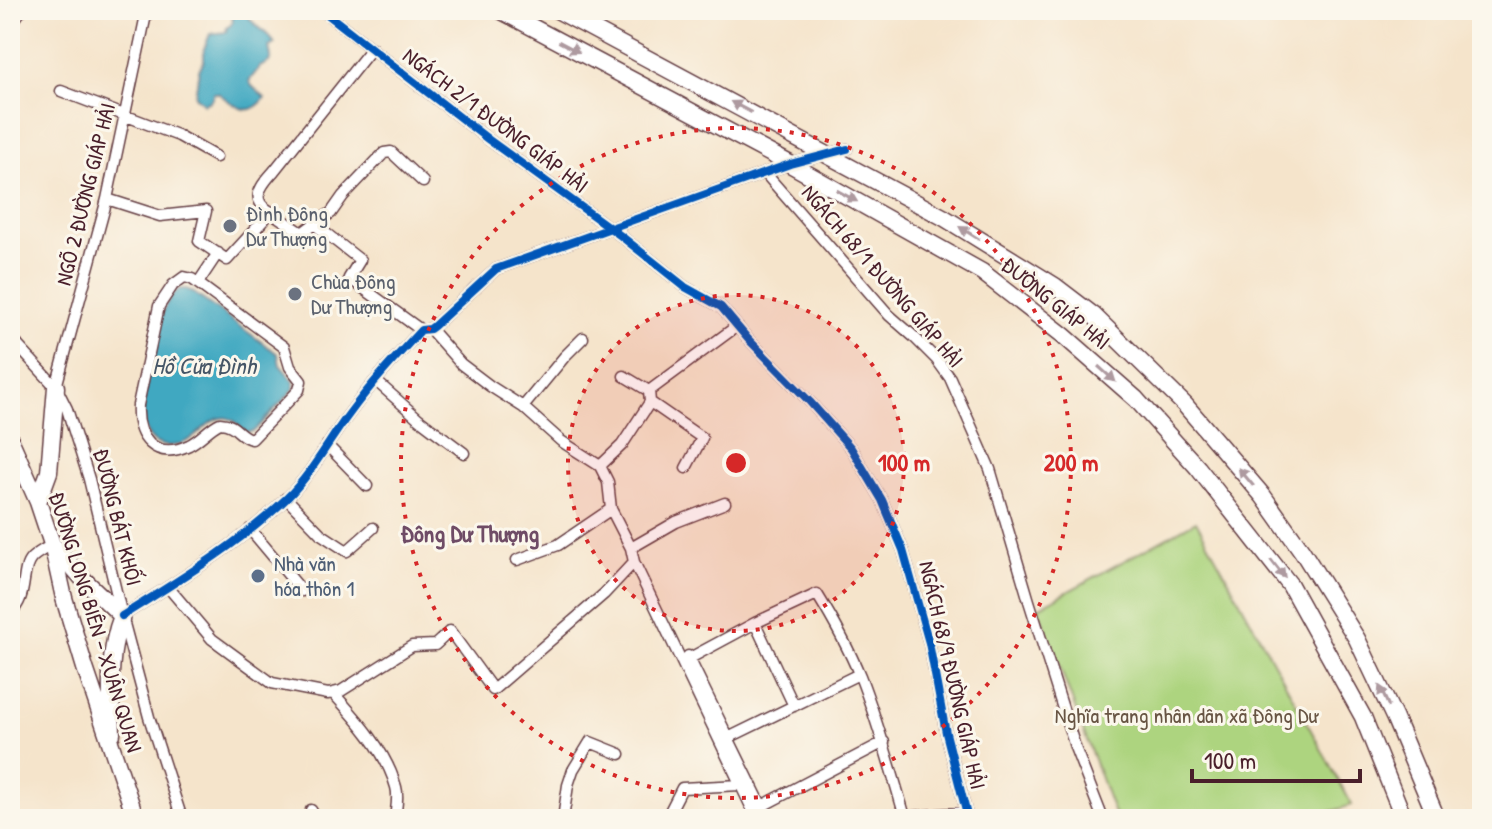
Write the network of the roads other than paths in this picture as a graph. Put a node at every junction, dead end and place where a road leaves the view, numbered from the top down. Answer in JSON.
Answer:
{"nodes":[{"id":1,"x":19,"y":10,"type":"edge"},
{"id":2,"x":147,"y":10,"type":"edge"},
{"id":3,"x":322,"y":10,"type":"edge"},
{"id":4,"x":500,"y":10,"type":"edge"},
{"id":5,"x":557,"y":10,"type":"edge"},
{"id":6,"x":10,"y":22,"type":"edge"},
{"id":7,"x":372,"y":48,"type":"junction"},
{"id":8,"x":61,"y":91,"type":"dead end"},
{"id":9,"x":125,"y":116,"type":"junction"},
{"id":10,"x":847,"y":149,"type":"dead end"},
{"id":11,"x":829,"y":154,"type":"junction"},
{"id":12,"x":216,"y":157,"type":"dead end"},
{"id":13,"x":790,"y":164,"type":"junction"},
{"id":14,"x":765,"y":173,"type":"junction"},
{"id":15,"x":423,"y":182,"type":"dead end"},
{"id":16,"x":107,"y":199,"type":"junction"},
{"id":17,"x":271,"y":212,"type":"junction"},
{"id":18,"x":314,"y":224,"type":"junction"},
{"id":19,"x":610,"y":228,"type":"junction"},
{"id":20,"x":218,"y":253,"type":"junction"},
{"id":21,"x":198,"y":283,"type":"junction"},
{"id":22,"x":737,"y":326,"type":"junction"},
{"id":23,"x":425,"y":330,"type":"junction"},
{"id":24,"x":10,"y":333,"type":"edge"},
{"id":25,"x":583,"y":338,"type":"dead end"},
{"id":26,"x":624,"y":376,"type":"dead end"},
{"id":27,"x":376,"y":381,"type":"junction"},
{"id":28,"x":56,"y":387,"type":"junction"},
{"id":29,"x":650,"y":397,"type":"junction"},
{"id":30,"x":523,"y":407,"type":"junction"},
{"id":31,"x":10,"y":439,"type":"edge"},
{"id":32,"x":327,"y":445,"type":"junction"},
{"id":33,"x":464,"y":453,"type":"dead end"},
{"id":34,"x":600,"y":466,"type":"junction"},
{"id":35,"x":686,"y":468,"type":"dead end"},
{"id":36,"x":367,"y":486,"type":"dead end"},
{"id":37,"x":286,"y":498,"type":"junction"},
{"id":38,"x":38,"y":502,"type":"junction"},
{"id":39,"x":725,"y":503,"type":"dead end"},
{"id":40,"x":611,"y":509,"type":"junction"},
{"id":41,"x":373,"y":528,"type":"dead end"},
{"id":42,"x":250,"y":529,"type":"junction"},
{"id":43,"x":52,"y":544,"type":"junction"},
{"id":44,"x":631,"y":548,"type":"junction"},
{"id":45,"x":517,"y":560,"type":"dead end"},
{"id":46,"x":634,"y":562,"type":"junction"},
{"id":47,"x":168,"y":587,"type":"junction"},
{"id":48,"x":302,"y":591,"type":"dead end"},
{"id":49,"x":10,"y":613,"type":"edge"},
{"id":50,"x":122,"y":616,"type":"junction"},
{"id":51,"x":755,"y":623,"type":"junction"},
{"id":52,"x":671,"y":641,"type":"junction"},
{"id":53,"x":690,"y":658,"type":"junction"},
{"id":54,"x":859,"y":674,"type":"junction"},
{"id":55,"x":333,"y":693,"type":"junction"},
{"id":56,"x":794,"y":706,"type":"junction"},
{"id":57,"x":728,"y":738,"type":"junction"},
{"id":58,"x":884,"y":742,"type":"junction"},
{"id":59,"x":112,"y":752,"type":"junction"},
{"id":60,"x":620,"y":754,"type":"dead end"},
{"id":61,"x":740,"y":785,"type":"junction"},
{"id":62,"x":762,"y":806,"type":"junction"},
{"id":63,"x":966,"y":816,"type":"edge"},
{"id":64,"x":902,"y":818,"type":"edge"},
{"id":65,"x":136,"y":819,"type":"edge"},
{"id":66,"x":182,"y":819,"type":"edge"},
{"id":67,"x":395,"y":819,"type":"edge"},
{"id":68,"x":563,"y":819,"type":"edge"},
{"id":69,"x":666,"y":819,"type":"edge"},
{"id":70,"x":757,"y":819,"type":"edge"},
{"id":71,"x":768,"y":819,"type":"edge"},
{"id":72,"x":1103,"y":819,"type":"edge"},
{"id":73,"x":1404,"y":819,"type":"edge"},
{"id":74,"x":1437,"y":819,"type":"edge"}],
"edges":[{"from":1,"to":6,"type":"main road"},
{"from":2,"to":9,"type":"street","name":"NGÕ 2 ĐƯỜNG GIÁP HẢI"},
{"from":3,"to":7,"type":"street","name":"NGÁCH 2/1 ĐƯỜNG GIÁP HẢI"},
{"from":4,"to":13,"type":"main road","name":"ĐƯỜNG GIÁP HẢI","one_way":true},
{"from":11,"to":5,"type":"main road","name":"ĐƯỜNG GIÁP HẢI","one_way":true},
{"from":7,"to":17,"type":"street"},
{"from":7,"to":19,"type":"street","name":"NGÁCH 2/1 ĐƯỜNG GIÁP HẢI"},
{"from":8,"to":9,"type":"street"},
{"from":9,"to":12,"type":"street"},
{"from":9,"to":16,"type":"street","name":"NGÕ 2 ĐƯỜNG GIÁP HẢI"},
{"from":10,"to":11,"type":"street"},
{"from":11,"to":13,"type":"street"},
{"from":74,"to":11,"type":"main road","name":"ĐƯỜNG GIÁP HẢI","one_way":true},
{"from":13,"to":14,"type":"street"},
{"from":13,"to":73,"type":"main road","name":"ĐƯỜNG GIÁP HẢI","one_way":true},
{"from":14,"to":19,"type":"street"},
{"from":14,"to":72,"type":"street","name":"NGÁCH 68/1 ĐƯỜNG GIÁP HẢI"},
{"from":15,"to":18,"type":"street"},
{"from":16,"to":20,"type":"street"},
{"from":16,"to":28,"type":"street","name":"NGÕ 2 ĐƯỜNG GIÁP HẢI"},
{"from":17,"to":18,"type":"street"},
{"from":17,"to":20,"type":"street"},
{"from":18,"to":23,"type":"street"},
{"from":19,"to":22,"type":"street","name":"NGÁCH 68/9 ĐƯỜNG GIÁP HẢI"},
{"from":19,"to":23,"type":"street"},
{"from":20,"to":21,"type":"street"},
{"from":21,"to":21,"type":"street"},
{"from":22,"to":29,"type":"street"},
{"from":22,"to":63,"type":"street","name":"NGÁCH 68/9 ĐƯỜNG GIÁP HẢI"},
{"from":23,"to":27,"type":"street"},
{"from":23,"to":30,"type":"street"},
{"from":24,"to":28,"type":"street","name":"ĐƯỜNG BÁT KHỐI"},
{"from":25,"to":30,"type":"street"},
{"from":26,"to":29,"type":"street"},
{"from":27,"to":32,"type":"street"},
{"from":27,"to":33,"type":"street"},
{"from":28,"to":38,"type":"main road"},
{"from":28,"to":50,"type":"street","name":"ĐƯỜNG BÁT KHỐI"},
{"from":29,"to":34,"type":"street"},
{"from":29,"to":35,"type":"street"},
{"from":30,"to":34,"type":"street"},
{"from":31,"to":38,"type":"main road","name":"ĐƯỜNG LONG BIÊN – XUÂN QUAN"},
{"from":32,"to":36,"type":"street"},
{"from":32,"to":37,"type":"street"},
{"from":34,"to":40,"type":"street"},
{"from":37,"to":41,"type":"street"},
{"from":37,"to":42,"type":"street"},
{"from":38,"to":43,"type":"main road","name":"ĐƯỜNG LONG BIÊN – XUÂN QUAN"},
{"from":39,"to":44,"type":"street"},
{"from":40,"to":44,"type":"street"},
{"from":40,"to":45,"type":"street"},
{"from":42,"to":47,"type":"street"},
{"from":42,"to":48,"type":"street"},
{"from":43,"to":49,"type":"street"},
{"from":43,"to":50,"type":"main road"},
{"from":43,"to":59,"type":"main road","name":"ĐƯỜNG LONG BIÊN – XUÂN QUAN"},
{"from":44,"to":46,"type":"street"},
{"from":46,"to":52,"type":"street"},
{"from":46,"to":55,"type":"street"},
{"from":47,"to":50,"type":"street"},
{"from":47,"to":55,"type":"street"},
{"from":50,"to":59,"type":"main road"},
{"from":50,"to":66,"type":"street","name":"ĐƯỜNG BÁT KHỐI"},
{"from":51,"to":53,"type":"street"},
{"from":51,"to":54,"type":"street"},
{"from":51,"to":56,"type":"street"},
{"from":52,"to":53,"type":"street"},
{"from":52,"to":61,"type":"street"},
{"from":53,"to":57,"type":"street"},
{"from":54,"to":56,"type":"street"},
{"from":54,"to":58,"type":"street"},
{"from":55,"to":67,"type":"street"},
{"from":56,"to":57,"type":"street"},
{"from":57,"to":62,"type":"street"},
{"from":58,"to":62,"type":"street"},
{"from":58,"to":64,"type":"street"},
{"from":59,"to":65,"type":"main road","name":"ĐƯỜNG LONG BIÊN – XUÂN QUAN"},
{"from":60,"to":68,"type":"street"},
{"from":61,"to":69,"type":"street"},
{"from":61,"to":70,"type":"street"},
{"from":62,"to":71,"type":"street"},
{"from":63,"to":64,"type":"street"}]}
